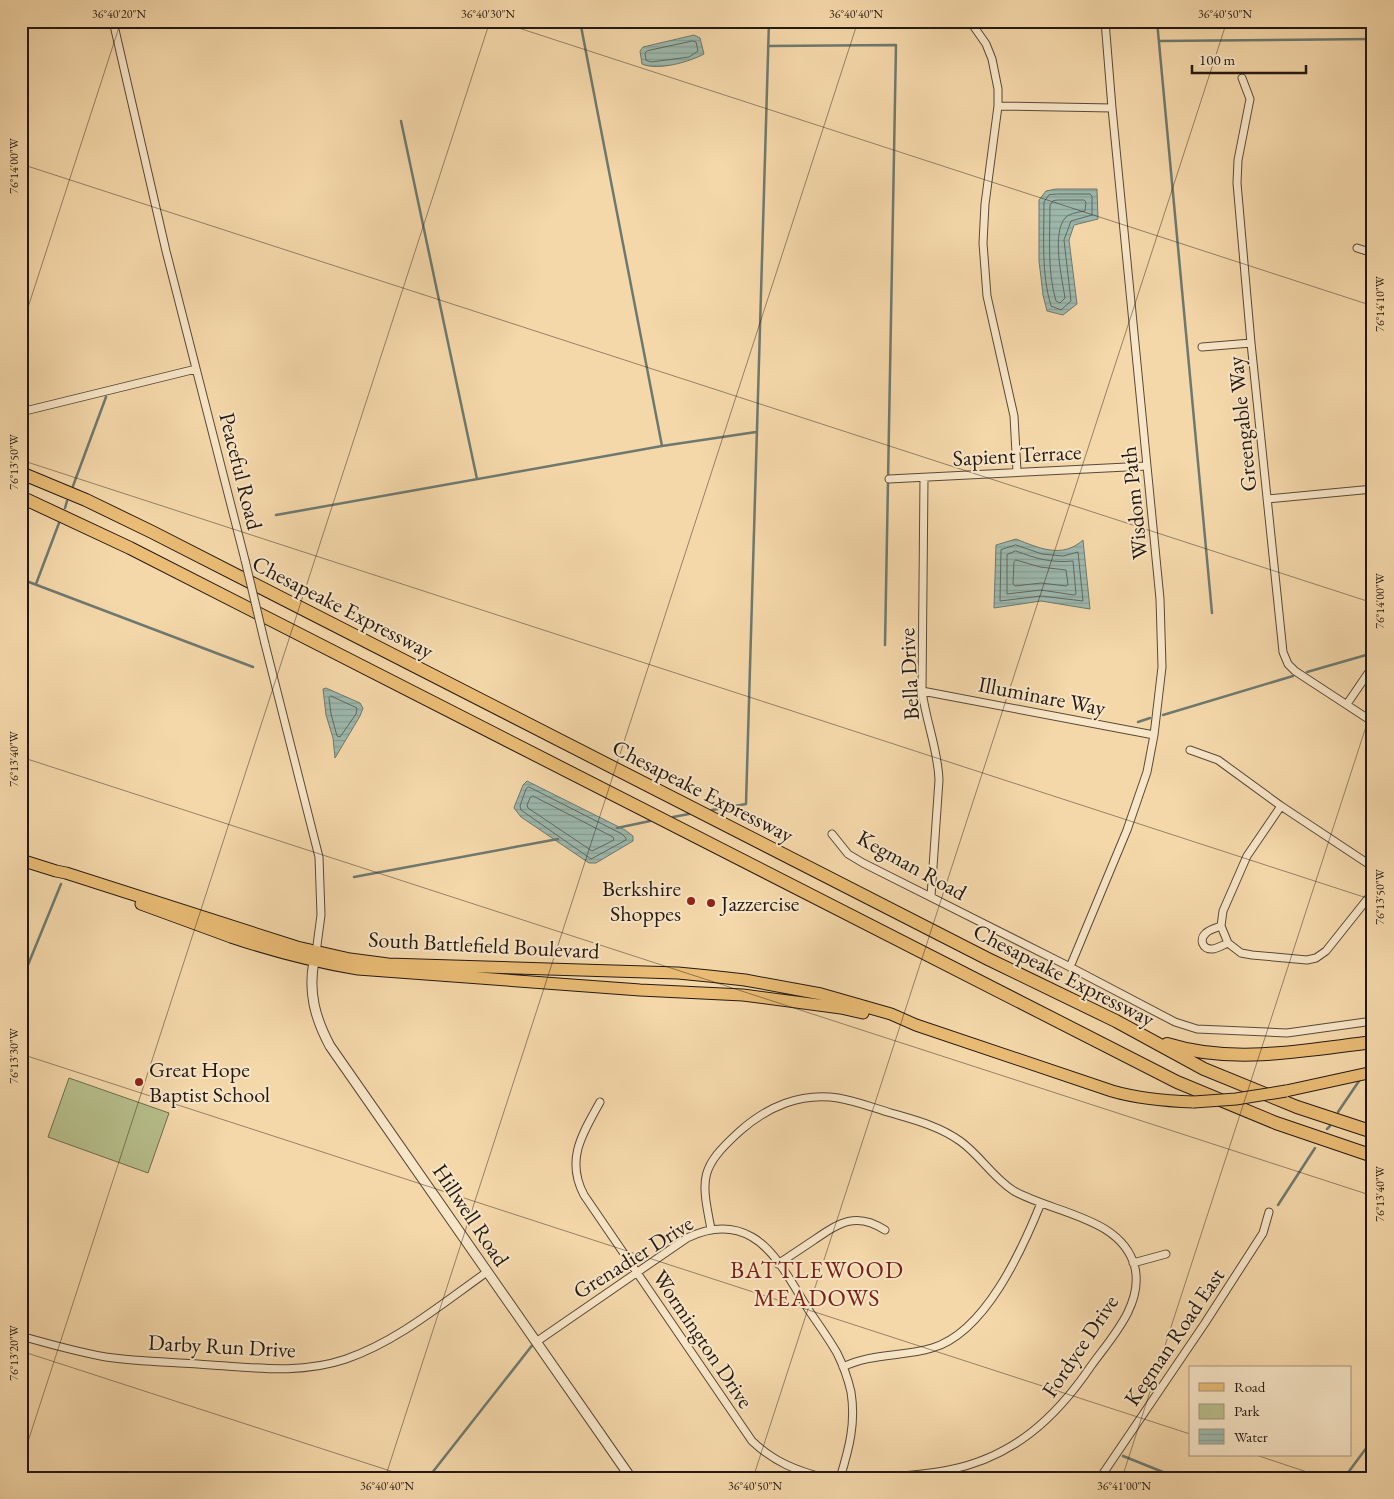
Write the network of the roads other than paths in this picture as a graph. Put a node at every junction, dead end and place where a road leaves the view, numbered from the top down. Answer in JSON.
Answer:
{"nodes":[{"id":1,"x":113,"y":21,"type":"edge"},
{"id":2,"x":970,"y":21,"type":"edge"},
{"id":3,"x":1105,"y":21,"type":"edge"},
{"id":4,"x":1242,"y":78,"type":"dead end"},
{"id":5,"x":998,"y":106,"type":"junction"},
{"id":6,"x":1112,"y":108,"type":"junction"},
{"id":7,"x":1357,"y":248,"type":"dead end"},
{"id":8,"x":1373,"y":253,"type":"edge"},
{"id":9,"x":1251,"y":343,"type":"junction"},
{"id":10,"x":1202,"y":347,"type":"dead end"},
{"id":11,"x":196,"y":369,"type":"junction"},
{"id":12,"x":21,"y":412,"type":"edge"},
{"id":13,"x":1148,"y":466,"type":"junction"},
{"id":14,"x":1017,"y":472,"type":"junction"},
{"id":15,"x":21,"y":473,"type":"edge"},
{"id":16,"x":924,"y":478,"type":"junction"},
{"id":17,"x":889,"y":479,"type":"dead end"},
{"id":18,"x":1373,"y":489,"type":"edge"},
{"id":19,"x":21,"y":497,"type":"edge"},
{"id":20,"x":1266,"y":499,"type":"junction"},
{"id":21,"x":1373,"y":666,"type":"edge"},
{"id":22,"x":922,"y":691,"type":"junction"},
{"id":23,"x":1347,"y":704,"type":"junction"},
{"id":24,"x":1373,"y":722,"type":"edge"},
{"id":25,"x":1154,"y":735,"type":"junction"},
{"id":26,"x":1190,"y":750,"type":"dead end"},
{"id":27,"x":1281,"y":806,"type":"junction"},
{"id":28,"x":832,"y":834,"type":"dead end"},
{"id":29,"x":21,"y":860,"type":"edge"},
{"id":30,"x":1373,"y":867,"type":"edge"},
{"id":31,"x":1373,"y":892,"type":"edge"},
{"id":32,"x":931,"y":896,"type":"junction"},
{"id":33,"x":1221,"y":926,"type":"junction"},
{"id":34,"x":1228,"y":943,"type":"junction"},
{"id":35,"x":315,"y":956,"type":"junction"},
{"id":36,"x":1070,"y":967,"type":"junction"},
{"id":37,"x":1116,"y":1021,"type":"junction"},
{"id":38,"x":1373,"y":1021,"type":"edge"},
{"id":39,"x":916,"y":1025,"type":"junction"},
{"id":40,"x":1373,"y":1042,"type":"edge"},
{"id":41,"x":1373,"y":1072,"type":"edge"},
{"id":42,"x":600,"y":1102,"type":"dead end"},
{"id":43,"x":1373,"y":1132,"type":"edge"},
{"id":44,"x":1373,"y":1156,"type":"edge"},
{"id":45,"x":1041,"y":1203,"type":"junction"},
{"id":46,"x":1269,"y":1212,"type":"dead end"},
{"id":47,"x":711,"y":1230,"type":"junction"},
{"id":48,"x":885,"y":1230,"type":"dead end"},
{"id":49,"x":1166,"y":1254,"type":"dead end"},
{"id":50,"x":778,"y":1264,"type":"junction"},
{"id":51,"x":1133,"y":1264,"type":"junction"},
{"id":52,"x":487,"y":1272,"type":"junction"},
{"id":53,"x":636,"y":1272,"type":"junction"},
{"id":54,"x":21,"y":1336,"type":"edge"},
{"id":55,"x":536,"y":1342,"type":"junction"},
{"id":56,"x":843,"y":1367,"type":"junction"},
{"id":57,"x":950,"y":1470,"type":"junction"},
{"id":58,"x":631,"y":1478,"type":"edge"},
{"id":59,"x":826,"y":1478,"type":"edge"},
{"id":60,"x":841,"y":1478,"type":"edge"},
{"id":61,"x":889,"y":1478,"type":"edge"},
{"id":62,"x":952,"y":1478,"type":"edge"},
{"id":63,"x":1100,"y":1478,"type":"edge"}],
"edges":[{"from":1,"to":11,"type":"street","name":"Peaceful Road"},
{"from":2,"to":5,"type":"street"},
{"from":3,"to":6,"type":"street","name":"Wisdom Path"},
{"from":4,"to":9,"type":"street","name":"Greengable Way"},
{"from":5,"to":6,"type":"street"},
{"from":5,"to":14,"type":"street"},
{"from":6,"to":13,"type":"street","name":"Wisdom Path"},
{"from":7,"to":8,"type":"street"},
{"from":9,"to":10,"type":"street"},
{"from":9,"to":20,"type":"street","name":"Greengable Way"},
{"from":11,"to":12,"type":"street"},
{"from":11,"to":35,"type":"street","name":"Peaceful Road","bridge":true},
{"from":13,"to":14,"type":"street","name":"Sapient Terrace"},
{"from":13,"to":25,"type":"street","name":"Wisdom Path"},
{"from":14,"to":16,"type":"street","name":"Sapient Terrace"},
{"from":15,"to":37,"type":"highway","name":"Chesapeake Expressway"},
{"from":16,"to":17,"type":"street","name":"Sapient Terrace"},
{"from":16,"to":22,"type":"street","name":"Bella Drive"},
{"from":18,"to":20,"type":"street"},
{"from":19,"to":44,"type":"highway","name":"Chesapeake Expressway"},
{"from":20,"to":23,"type":"street","name":"Greengable Way"},
{"from":21,"to":23,"type":"street"},
{"from":22,"to":25,"type":"street","name":"Illuminare Way"},
{"from":22,"to":32,"type":"street","name":"Bella Drive"},
{"from":23,"to":24,"type":"street","name":"Greengable Way"},
{"from":25,"to":36,"type":"street","name":"Wisdom Path"},
{"from":26,"to":27,"type":"street"},
{"from":27,"to":30,"type":"street"},
{"from":27,"to":33,"type":"street"},
{"from":28,"to":32,"type":"street","name":"Kegman Road"},
{"from":29,"to":35,"type":"main road","name":"South Battlefield Boulevard"},
{"from":31,"to":34,"type":"street"},
{"from":32,"to":36,"type":"street","name":"Kegman Road"},
{"from":33,"to":34,"type":"street"},
{"from":33,"to":34,"type":"street"},
{"from":35,"to":39,"type":"main road","name":"South Battlefield Boulevard"},
{"from":35,"to":39,"type":"main road","name":"South Battlefield Boulevard"},
{"from":35,"to":52,"type":"street","name":"Hillwell Road"},
{"from":36,"to":38,"type":"street","name":"Kegman Road"},
{"from":37,"to":40,"type":"highway"},
{"from":37,"to":43,"type":"highway","name":"Chesapeake Expressway"},
{"from":39,"to":41,"type":"main road","name":"South Battlefield Boulevard","bridge":true},
{"from":42,"to":53,"type":"street","name":"Wormington Drive"},
{"from":45,"to":47,"type":"street","name":"Fordyce Drive"},
{"from":45,"to":51,"type":"street","name":"Fordyce Drive"},
{"from":45,"to":56,"type":"street"},
{"from":46,"to":63,"type":"street","name":"Kegman Road East"},
{"from":47,"to":50,"type":"street","name":"Grenadier Drive"},
{"from":47,"to":53,"type":"street","name":"Grenadier Drive"},
{"from":48,"to":50,"type":"street"},
{"from":49,"to":51,"type":"street"},
{"from":50,"to":56,"type":"street","name":"Grenadier Drive"},
{"from":51,"to":57,"type":"street","name":"Fordyce Drive"},
{"from":52,"to":54,"type":"street","name":"Darby Run Drive"},
{"from":52,"to":55,"type":"street","name":"Hillwell Road"},
{"from":53,"to":55,"type":"street","name":"Grenadier Drive"},
{"from":53,"to":59,"type":"street","name":"Wormington Drive"},
{"from":55,"to":58,"type":"street","name":"Hillwell Road"},
{"from":56,"to":60,"type":"street","name":"Grenadier Drive"},
{"from":57,"to":61,"type":"street","name":"Fordyce Drive"},
{"from":57,"to":62,"type":"street"}]}
